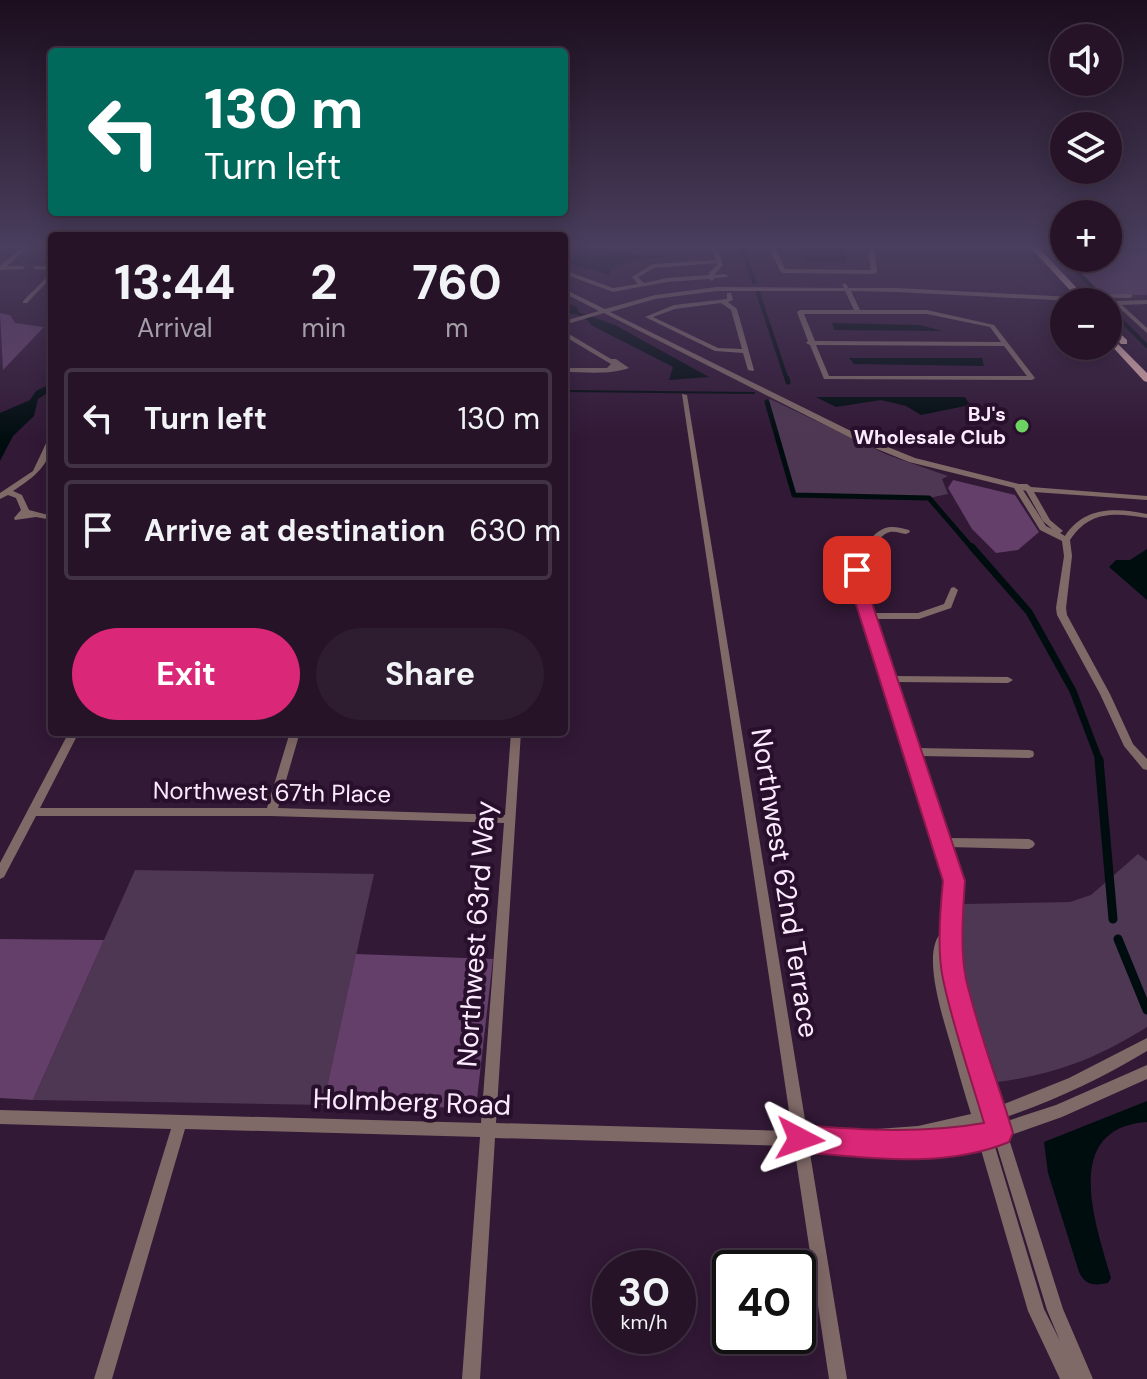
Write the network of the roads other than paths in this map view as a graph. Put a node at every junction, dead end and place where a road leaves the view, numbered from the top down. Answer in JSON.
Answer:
{"nodes":[{"id":1,"x":598,"y":311,"type":"edge"},
{"id":2,"x":611,"y":311,"type":"edge"},
{"id":3,"x":658,"y":311,"type":"edge"},
{"id":4,"x":735,"y":311,"type":"edge"},
{"id":5,"x":1126,"y":311,"type":"edge"},
{"id":6,"x":858,"y":312,"type":"joint"},
{"id":7,"x":568,"y":321,"type":"edge"},
{"id":8,"x":1147,"y":331,"type":"edge"},
{"id":9,"x":568,"y":336,"type":"edge"},
{"id":10,"x":1122,"y":342,"type":"edge"},
{"id":11,"x":809,"y":343,"type":"junction"},
{"id":12,"x":1007,"y":344,"type":"junction"},
{"id":13,"x":1122,"y":349,"type":"edge"},
{"id":14,"x":746,"y":351,"type":"junction"},
{"id":15,"x":1144,"y":369,"type":"edge"},
{"id":16,"x":568,"y":370,"type":"edge"},
{"id":17,"x":751,"y":370,"type":"dead end"},
{"id":18,"x":1147,"y":379,"type":"edge"},
{"id":19,"x":684,"y":395,"type":"dead end"},
{"id":20,"x":48,"y":447,"type":"edge"},
{"id":21,"x":1024,"y":486,"type":"junction"},
{"id":22,"x":1147,"y":492,"type":"edge"},
{"id":23,"x":10,"y":493,"type":"junction"},
{"id":24,"x":0,"y":497,"type":"edge"},
{"id":25,"x":1147,"y":498,"type":"edge"},
{"id":26,"x":1147,"y":516,"type":"edge"},
{"id":27,"x":48,"y":517,"type":"edge"},
{"id":28,"x":906,"y":532,"type":"dead end"},
{"id":29,"x":1067,"y":537,"type":"junction"},
{"id":30,"x":954,"y":590,"type":"dead end"},
{"id":31,"x":869,"y":616,"type":"junction"},
{"id":32,"x":889,"y":679,"type":"junction"},
{"id":33,"x":1008,"y":680,"type":"dead end"},
{"id":34,"x":72,"y":736,"type":"edge"},
{"id":35,"x":294,"y":736,"type":"edge"},
{"id":36,"x":516,"y":736,"type":"edge"},
{"id":37,"x":913,"y":752,"type":"junction"},
{"id":38,"x":1029,"y":754,"type":"dead end"},
{"id":39,"x":1147,"y":766,"type":"edge"},
{"id":40,"x":33,"y":812,"type":"junction"},
{"id":41,"x":271,"y":812,"type":"junction"},
{"id":42,"x":510,"y":819,"type":"junction"},
{"id":43,"x":941,"y":842,"type":"junction"},
{"id":44,"x":1029,"y":844,"type":"dead end"},
{"id":45,"x":0,"y":874,"type":"edge"},
{"id":46,"x":950,"y":933,"type":"junction"},
{"id":47,"x":1147,"y":1044,"type":"edge"},
{"id":48,"x":1147,"y":1072,"type":"edge"},
{"id":49,"x":994,"y":1114,"type":"junction"},
{"id":50,"x":0,"y":1117,"type":"edge"},
{"id":51,"x":978,"y":1120,"type":"junction"},
{"id":52,"x":180,"y":1122,"type":"junction"},
{"id":53,"x":489,"y":1130,"type":"junction"},
{"id":54,"x":992,"y":1135,"type":"junction"},
{"id":55,"x":800,"y":1139,"type":"junction"},
{"id":56,"x":823,"y":1139,"type":"junction"},
{"id":57,"x":103,"y":1379,"type":"edge"},
{"id":58,"x":471,"y":1379,"type":"edge"},
{"id":59,"x":838,"y":1379,"type":"edge"},
{"id":60,"x":1069,"y":1379,"type":"edge"},
{"id":61,"x":1084,"y":1379,"type":"edge"}],
"edges":[{"from":1,"to":7,"type":"street"},
{"from":2,"to":21,"type":"street"},
{"from":3,"to":14,"type":"street"},
{"from":4,"to":14,"type":"street"},
{"from":5,"to":8,"type":"street"},
{"from":6,"to":11,"type":"street"},
{"from":6,"to":12,"type":"street"},
{"from":9,"to":16,"type":"street"},
{"from":10,"to":15,"type":"main road"},
{"from":11,"to":12,"type":"street"},
{"from":11,"to":12,"type":"street"},
{"from":13,"to":15,"type":"main road"},
{"from":14,"to":17,"type":"street"},
{"from":15,"to":18,"type":"main road"},
{"from":19,"to":55,"type":"street","name":"Northwest 62nd Terrace"},
{"from":20,"to":23,"type":"street"},
{"from":21,"to":22,"type":"street"},
{"from":21,"to":25,"type":"street"},
{"from":21,"to":29,"type":"street"},
{"from":23,"to":24,"type":"street"},
{"from":23,"to":27,"type":"street"},
{"from":26,"to":29,"type":"street"},
{"from":28,"to":31,"type":"street"},
{"from":29,"to":39,"type":"street"},
{"from":30,"to":31,"type":"street"},
{"from":31,"to":32,"type":"street"},
{"from":32,"to":33,"type":"street"},
{"from":32,"to":37,"type":"street"},
{"from":34,"to":40,"type":"street"},
{"from":35,"to":41,"type":"street"},
{"from":36,"to":42,"type":"street","name":"Northwest 63rd Way"},
{"from":37,"to":38,"type":"street"},
{"from":37,"to":43,"type":"street"},
{"from":40,"to":41,"type":"street","name":"Northwest 67th Place"},
{"from":40,"to":45,"type":"street"},
{"from":41,"to":42,"type":"street","name":"Northwest 67th Place"},
{"from":42,"to":53,"type":"street","name":"Northwest 63rd Way"},
{"from":43,"to":44,"type":"street"},
{"from":43,"to":46,"type":"street"},
{"from":46,"to":49,"type":"street"},
{"from":46,"to":51,"type":"street"},
{"from":47,"to":49,"type":"street","name":"Holmberg Road"},
{"from":48,"to":54,"type":"street","name":"Holmberg Road"},
{"from":49,"to":51,"type":"street","name":"Holmberg Road"},
{"from":49,"to":54,"type":"street"},
{"from":50,"to":52,"type":"street","name":"Holmberg Road"},
{"from":51,"to":54,"type":"street"},
{"from":51,"to":56,"type":"street","name":"Holmberg Road"},
{"from":52,"to":53,"type":"street","name":"Holmberg Road"},
{"from":52,"to":57,"type":"street"},
{"from":53,"to":55,"type":"street","name":"Holmberg Road"},
{"from":53,"to":58,"type":"street","name":"Northwest 63rd Way"},
{"from":54,"to":56,"type":"street","name":"Holmberg Road"},
{"from":54,"to":60,"type":"street"},
{"from":54,"to":61,"type":"street"},
{"from":55,"to":56,"type":"street","name":"Holmberg Road"},
{"from":55,"to":59,"type":"street","name":"Northwest 62nd Terrace"}]}
